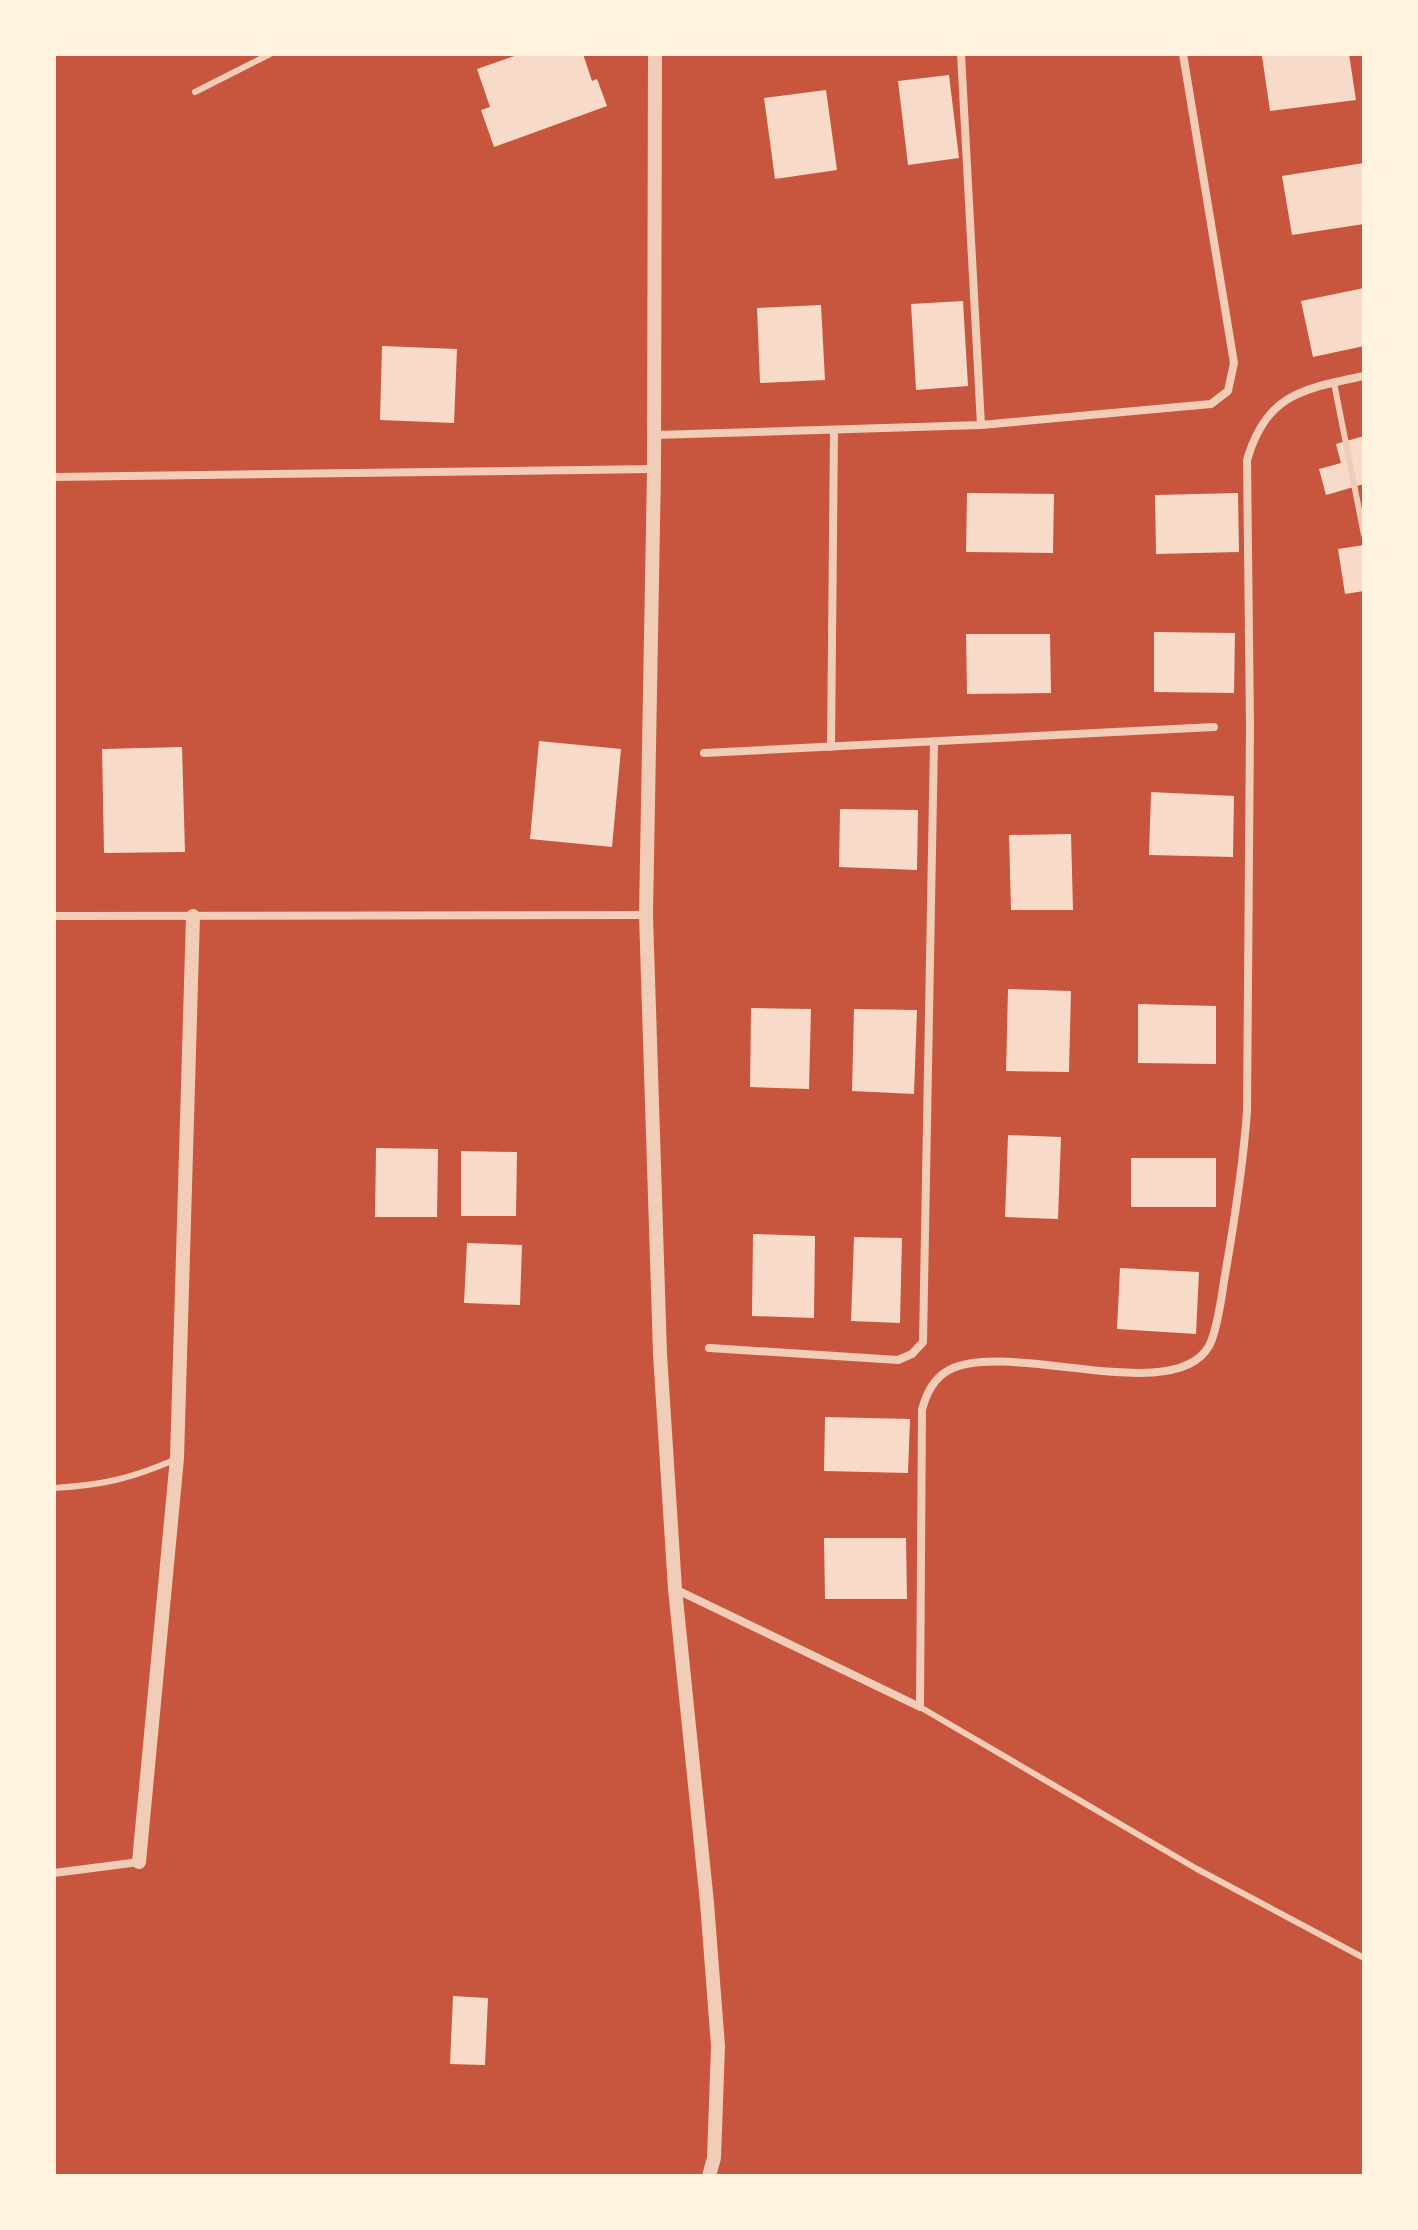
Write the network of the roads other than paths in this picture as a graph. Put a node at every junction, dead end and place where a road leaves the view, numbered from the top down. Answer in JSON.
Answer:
{"nodes":[{"id":1,"x":270,"y":54,"type":"edge"},
{"id":2,"x":655,"y":54,"type":"edge"},
{"id":3,"x":961,"y":54,"type":"edge"},
{"id":4,"x":1183,"y":54,"type":"edge"},
{"id":5,"x":195,"y":92,"type":"dead end"},
{"id":6,"x":1364,"y":376,"type":"edge"},
{"id":7,"x":1334,"y":383,"type":"junction"},
{"id":8,"x":981,"y":425,"type":"junction"},
{"id":9,"x":834,"y":430,"type":"junction"},
{"id":10,"x":655,"y":435,"type":"junction"},
{"id":11,"x":654,"y":469,"type":"junction"},
{"id":12,"x":54,"y":477,"type":"edge"},
{"id":13,"x":1364,"y":535,"type":"edge"},
{"id":14,"x":1214,"y":727,"type":"dead end"},
{"id":15,"x":934,"y":741,"type":"junction"},
{"id":16,"x":831,"y":747,"type":"junction"},
{"id":17,"x":704,"y":753,"type":"dead end"},
{"id":18,"x":646,"y":915,"type":"junction"},
{"id":19,"x":54,"y":916,"type":"edge"},
{"id":20,"x":193,"y":916,"type":"junction"},
{"id":21,"x":709,"y":1348,"type":"dead end"},
{"id":22,"x":177,"y":1458,"type":"junction"},
{"id":23,"x":54,"y":1488,"type":"edge"},
{"id":24,"x":675,"y":1589,"type":"junction"},
{"id":25,"x":920,"y":1707,"type":"junction"},
{"id":26,"x":139,"y":1862,"type":"joint"},
{"id":27,"x":54,"y":1873,"type":"edge"},
{"id":28,"x":1364,"y":1958,"type":"edge"},
{"id":29,"x":709,"y":2176,"type":"edge"}],
"edges":[{"from":1,"to":5,"type":"lane"},
{"from":2,"to":10,"type":"street"},
{"from":3,"to":8,"type":"street"},
{"from":4,"to":8,"type":"street"},
{"from":6,"to":7,"type":"street"},
{"from":7,"to":13,"type":"lane"},
{"from":7,"to":25,"type":"street"},
{"from":8,"to":9,"type":"street"},
{"from":9,"to":10,"type":"street"},
{"from":9,"to":16,"type":"street"},
{"from":10,"to":11,"type":"street"},
{"from":11,"to":12,"type":"street"},
{"from":11,"to":18,"type":"street"},
{"from":14,"to":15,"type":"street"},
{"from":15,"to":16,"type":"street"},
{"from":15,"to":21,"type":"street"},
{"from":16,"to":17,"type":"street"},
{"from":18,"to":20,"type":"street"},
{"from":18,"to":24,"type":"street"},
{"from":19,"to":20,"type":"street"},
{"from":20,"to":22,"type":"street"},
{"from":22,"to":23,"type":"lane"},
{"from":22,"to":26,"type":"street"},
{"from":24,"to":25,"type":"street"},
{"from":24,"to":29,"type":"street"},
{"from":25,"to":28,"type":"lane"},
{"from":26,"to":27,"type":"street"}]}
